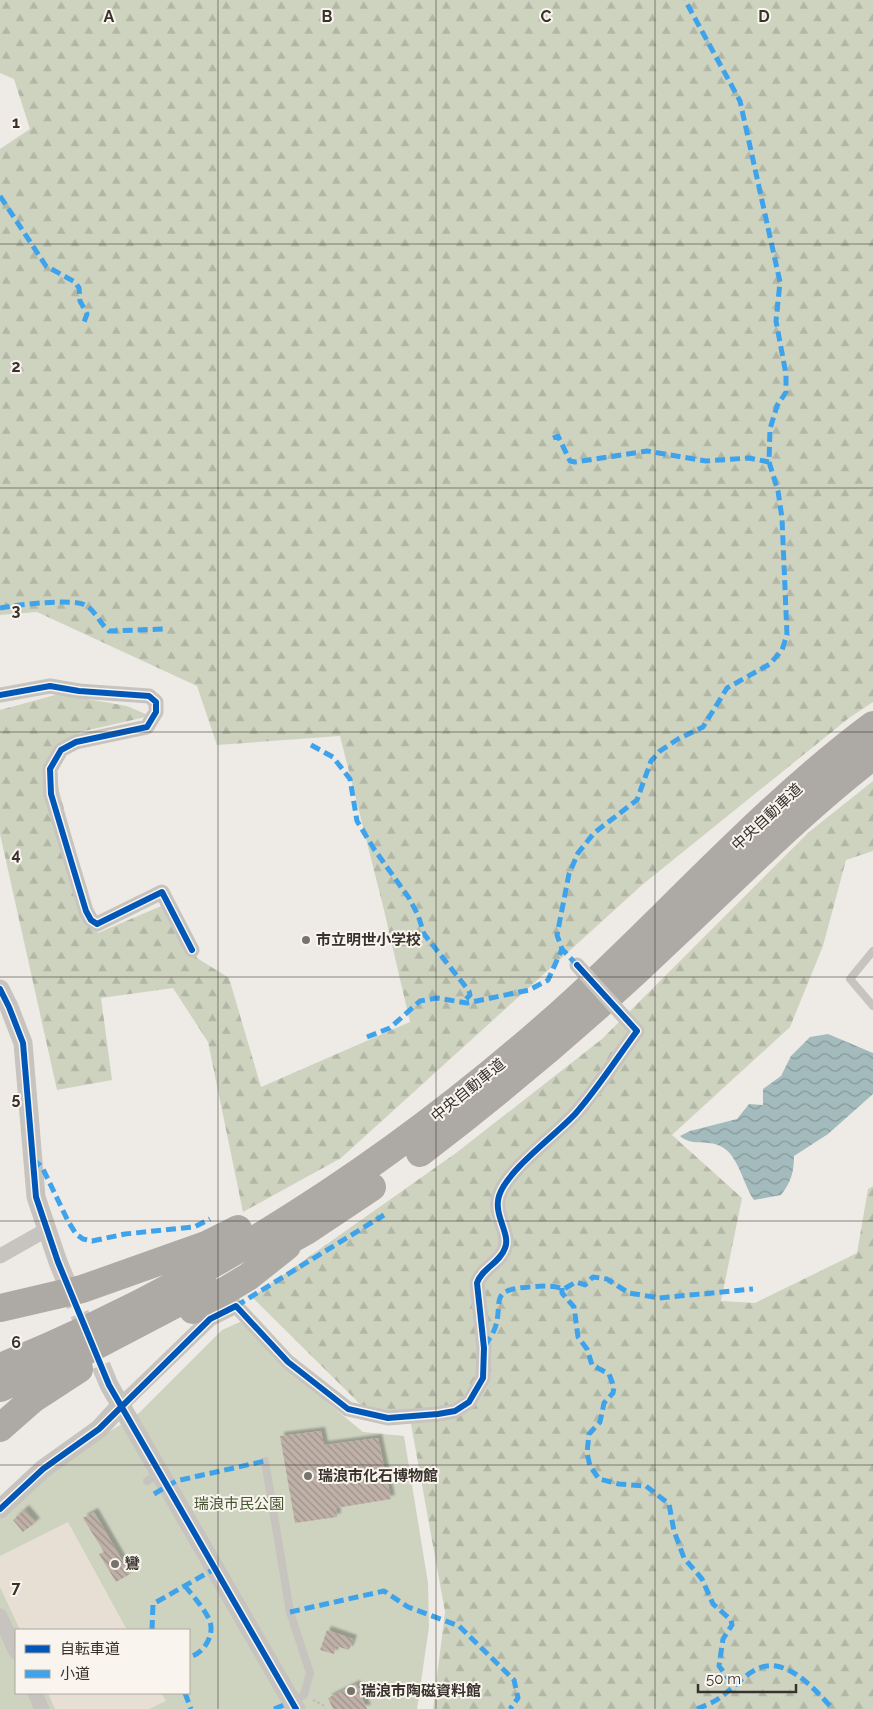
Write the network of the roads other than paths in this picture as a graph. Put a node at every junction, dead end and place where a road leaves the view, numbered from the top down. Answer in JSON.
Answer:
{"nodes":[{"id":1,"x":0,"y":695,"type":"edge"},
{"id":2,"x":873,"y":725,"type":"edge"},
{"id":3,"x":873,"y":756,"type":"edge"},
{"id":4,"x":192,"y":950,"type":"dead end"},
{"id":5,"x":873,"y":950,"type":"edge"},
{"id":6,"x":577,"y":966,"type":"dead end"},
{"id":7,"x":0,"y":989,"type":"edge"},
{"id":8,"x":873,"y":1006,"type":"edge"},
{"id":9,"x":488,"y":1075,"type":"junction"},
{"id":10,"x":46,"y":1230,"type":"junction"},
{"id":11,"x":306,"y":1231,"type":"junction"},
{"id":12,"x":0,"y":1256,"type":"edge"},
{"id":13,"x":58,"y":1262,"type":"tunnel mouth"},
{"id":14,"x":0,"y":1308,"type":"edge"},
{"id":15,"x":0,"y":1367,"type":"edge"},
{"id":16,"x":108,"y":1385,"type":"tunnel mouth"},
{"id":17,"x":0,"y":1388,"type":"edge"},
{"id":18,"x":120,"y":1406,"type":"junction"},
{"id":19,"x":0,"y":1428,"type":"edge"},
{"id":20,"x":265,"y":1461,"type":"dead end"},
{"id":21,"x":0,"y":1509,"type":"edge"},
{"id":22,"x":0,"y":1616,"type":"edge"},
{"id":23,"x":15,"y":1650,"type":"edge"},
{"id":24,"x":35,"y":1694,"type":"edge"},
{"id":25,"x":297,"y":1702,"type":"edge"},
{"id":26,"x":42,"y":1709,"type":"edge"}],
"edges":[{"from":1,"to":4,"type":"street"},
{"from":2,"to":9,"type":"highway","name":"中央自動車道"},
{"from":3,"to":11,"type":"highway","name":"中央自動車道"},
{"from":5,"to":8,"type":"lane"},
{"from":6,"to":18,"type":"street","bridge":true},
{"from":7,"to":10,"type":"street"},
{"from":9,"to":14,"type":"highway"},
{"from":9,"to":15,"type":"highway","name":"中央自動車道"},
{"from":10,"to":12,"type":"street"},
{"from":10,"to":13,"type":"street"},
{"from":11,"to":17,"type":"highway","name":"中央自動車道"},
{"from":11,"to":19,"type":"highway"},
{"from":16,"to":18,"type":"street"},
{"from":18,"to":21,"type":"street"},
{"from":18,"to":25,"type":"street"},
{"from":20,"to":25,"type":"lane"},
{"from":22,"to":23,"type":"street"},
{"from":24,"to":26,"type":"street"}]}
